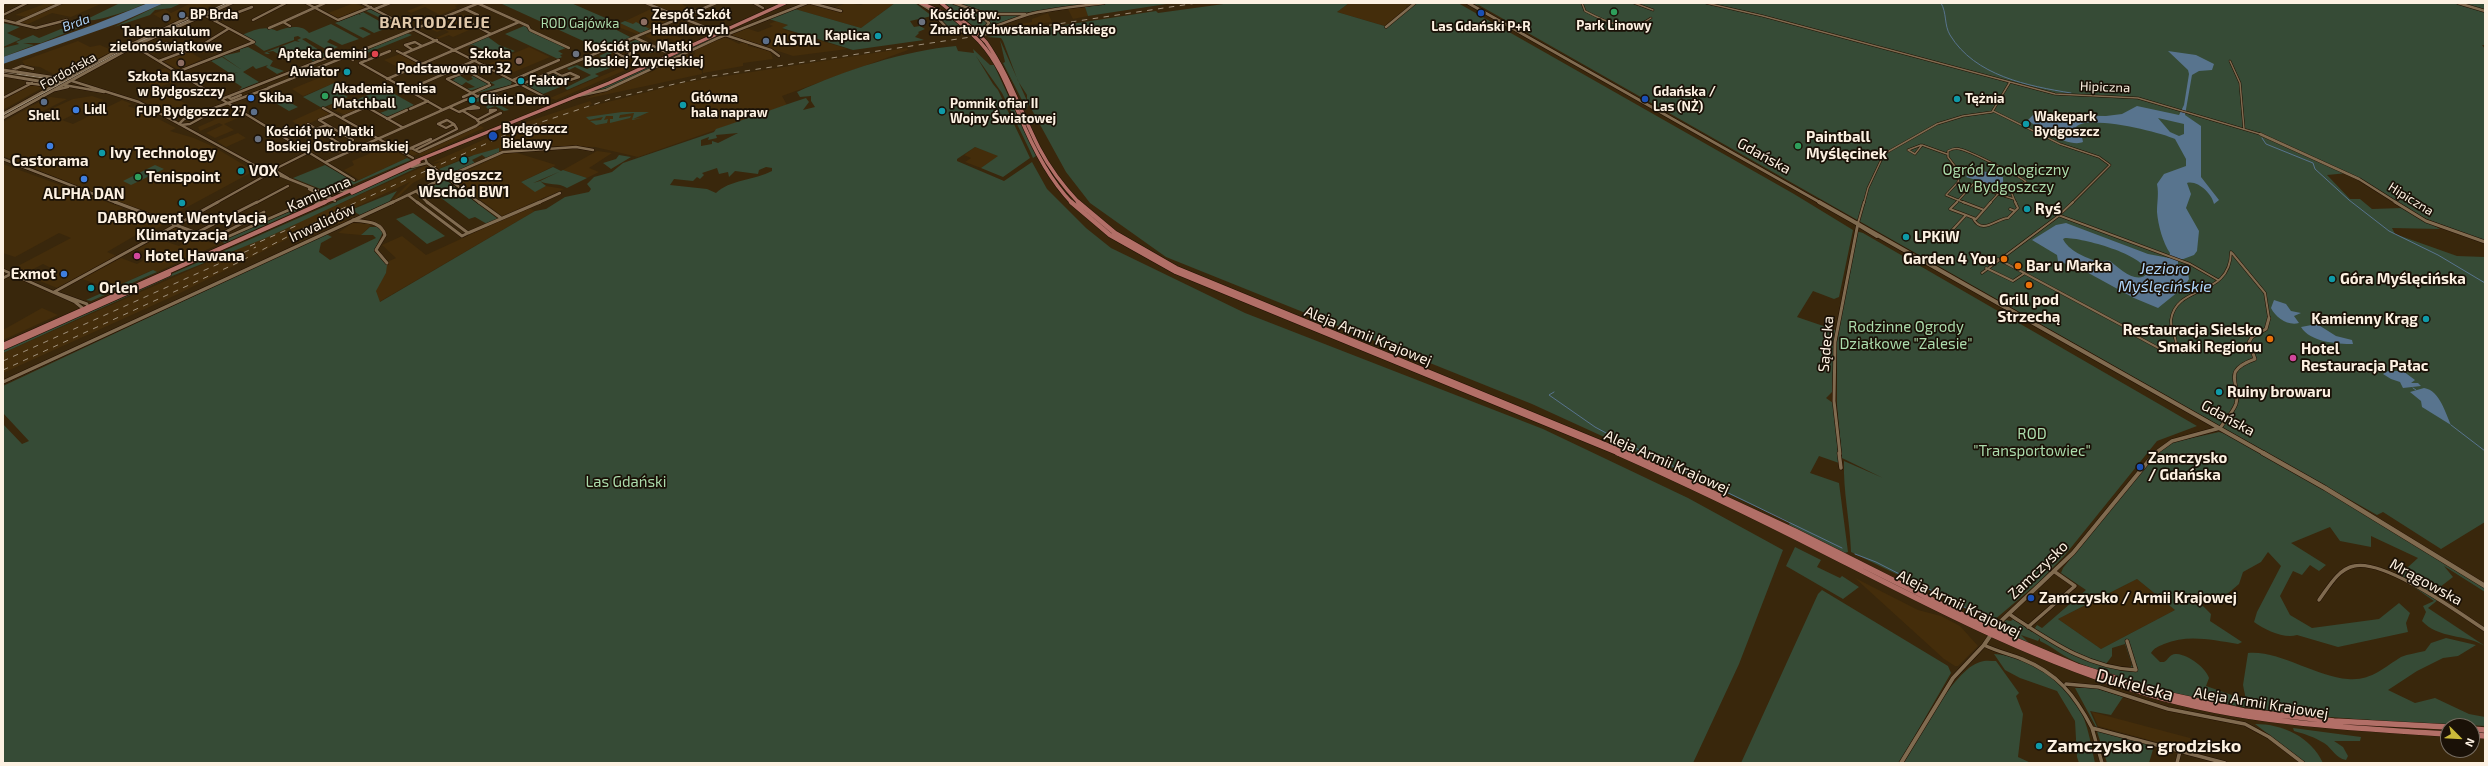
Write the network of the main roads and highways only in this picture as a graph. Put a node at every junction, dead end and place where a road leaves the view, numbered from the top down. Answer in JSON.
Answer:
{"nodes":[{"id":1,"x":225,"y":3,"type":"edge"},
{"id":2,"x":232,"y":3,"type":"edge"},
{"id":3,"x":785,"y":3,"type":"edge"},
{"id":4,"x":920,"y":3,"type":"edge"},
{"id":5,"x":941,"y":3,"type":"edge"},
{"id":6,"x":1470,"y":3,"type":"edge"},
{"id":7,"x":3,"y":70,"type":"edge"},
{"id":8,"x":73,"y":74,"type":"junction"},
{"id":9,"x":3,"y":75,"type":"edge"},
{"id":10,"x":58,"y":78,"type":"junction"},
{"id":11,"x":64,"y":79,"type":"junction"},
{"id":12,"x":72,"y":81,"type":"junction"},
{"id":13,"x":48,"y":82,"type":"junction"},
{"id":14,"x":56,"y":84,"type":"junction"},
{"id":15,"x":64,"y":85,"type":"junction"},
{"id":16,"x":48,"y":88,"type":"junction"},
{"id":17,"x":3,"y":114,"type":"edge"},
{"id":18,"x":3,"y":118,"type":"edge"},
{"id":19,"x":425,"y":158,"type":"junction"},
{"id":20,"x":333,"y":199,"type":"junction"},
{"id":21,"x":88,"y":308,"type":"junction"},
{"id":22,"x":3,"y":345,"type":"edge"},
{"id":23,"x":3,"y":348,"type":"edge"},
{"id":24,"x":2485,"y":586,"type":"edge"},
{"id":25,"x":1992,"y":633,"type":"junction"},
{"id":26,"x":2440,"y":727,"type":"edge"},
{"id":27,"x":2440,"y":734,"type":"edge"}],
"edges":[{"from":1,"to":8,"type":"main road","name":"Fordońska"},
{"from":2,"to":12,"type":"main road","name":"Fordońska"},
{"from":3,"to":19,"type":"main road","name":"Kamienna"},
{"from":4,"to":25,"type":"main road","name":"Aleja Armii Krajowej","bridge":true},
{"from":5,"to":25,"type":"main road","name":"Aleja Armii Krajowej","bridge":true},
{"from":6,"to":24,"type":"main road","name":"Gdańska"},
{"from":7,"to":10,"type":"main road","bridge":true},
{"from":8,"to":10,"type":"main road"},
{"from":8,"to":11,"type":"main road","name":"Fordońska"},
{"from":9,"to":13,"type":"main road"},
{"from":10,"to":11,"type":"main road"},
{"from":11,"to":12,"type":"main road"},
{"from":11,"to":14,"type":"main road","name":"Fordońska"},
{"from":12,"to":15,"type":"main road","name":"Fordońska"},
{"from":13,"to":14,"type":"main road"},
{"from":13,"to":16,"type":"main road"},
{"from":14,"to":15,"type":"main road"},
{"from":14,"to":16,"type":"main road","name":"Fordońska"},
{"from":15,"to":18,"type":"main road","name":"Fordońska"},
{"from":16,"to":17,"type":"main road","name":"Fordońska"},
{"from":19,"to":20,"type":"main road","name":"Kamienna"},
{"from":19,"to":20,"type":"main road","name":"Kamienna"},
{"from":20,"to":21,"type":"main road","name":"Kamienna"},
{"from":20,"to":21,"type":"main road","name":"Kamienna"},
{"from":21,"to":22,"type":"main road","name":"Kamienna"},
{"from":21,"to":23,"type":"main road","name":"Kamienna"},
{"from":25,"to":26,"type":"main road","name":"Aleja Armii Krajowej"},
{"from":25,"to":27,"type":"main road","name":"Aleja Armii Krajowej"}]}
